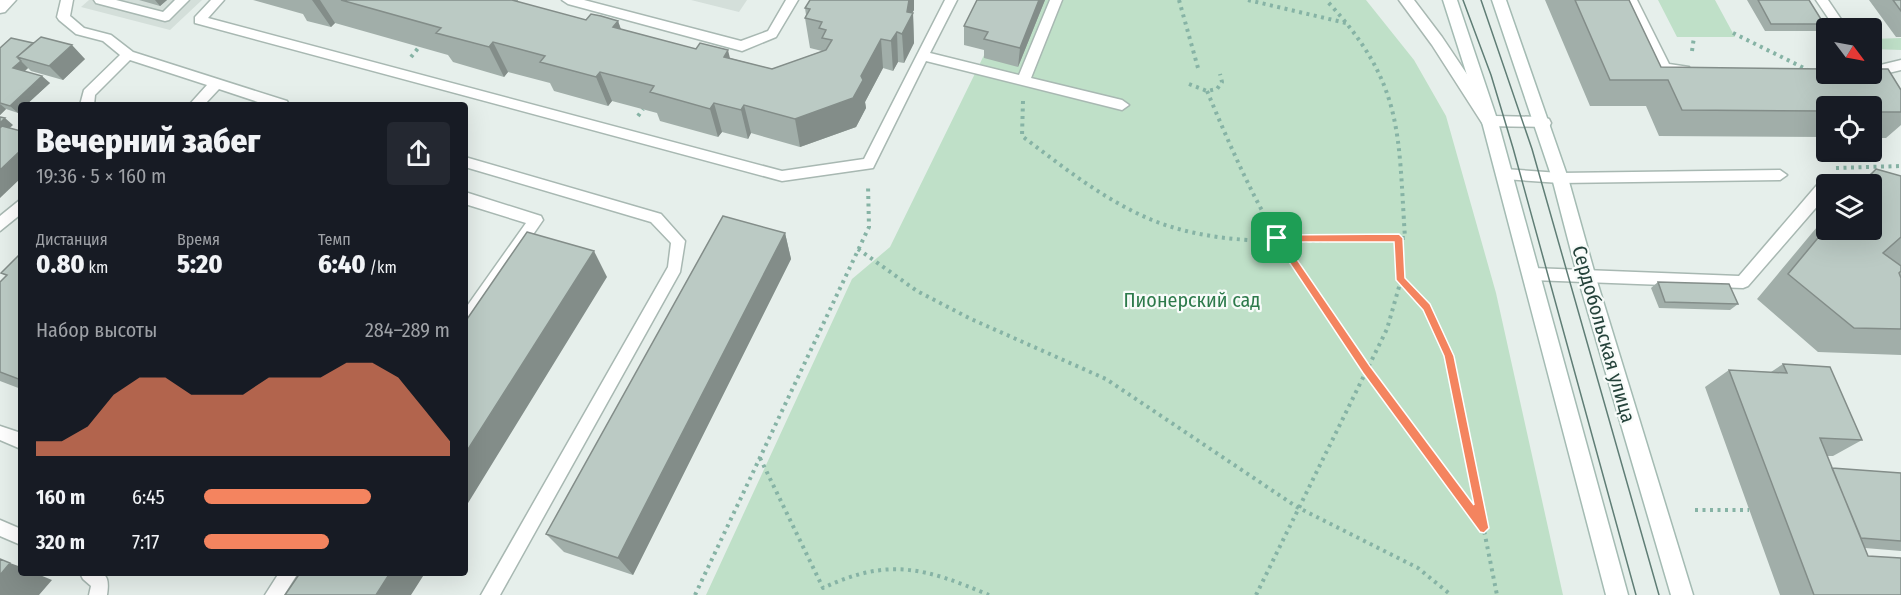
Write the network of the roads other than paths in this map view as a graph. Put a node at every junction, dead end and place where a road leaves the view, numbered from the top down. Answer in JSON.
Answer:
{"nodes":[{"id":1,"x":9,"y":0,"type":"edge"},
{"id":2,"x":67,"y":0,"type":"edge"},
{"id":3,"x":100,"y":0,"type":"edge"},
{"id":4,"x":183,"y":0,"type":"edge"},
{"id":5,"x":218,"y":0,"type":"edge"},
{"id":6,"x":568,"y":0,"type":"edge"},
{"id":7,"x":792,"y":0,"type":"edge"},
{"id":8,"x":951,"y":0,"type":"edge"},
{"id":9,"x":1056,"y":0,"type":"edge"},
{"id":10,"x":1406,"y":0,"type":"edge"},
{"id":11,"x":1450,"y":0,"type":"edge"},
{"id":12,"x":1499,"y":0,"type":"edge"},
{"id":13,"x":1631,"y":0,"type":"edge"},
{"id":14,"x":1822,"y":0,"type":"edge"},
{"id":15,"x":0,"y":8,"type":"edge"},
{"id":16,"x":1834,"y":18,"type":"edge"},
{"id":17,"x":128,"y":55,"type":"junction"},
{"id":18,"x":923,"y":56,"type":"junction"},
{"id":19,"x":1901,"y":65,"type":"edge"},
{"id":20,"x":1701,"y":70,"type":"edge"},
{"id":21,"x":1882,"y":70,"type":"edge"},
{"id":22,"x":1023,"y":81,"type":"junction"},
{"id":23,"x":216,"y":84,"type":"junction"},
{"id":24,"x":88,"y":102,"type":"edge"},
{"id":25,"x":199,"y":102,"type":"edge"},
{"id":26,"x":273,"y":102,"type":"edge"},
{"id":27,"x":1122,"y":105,"type":"dead end"},
{"id":28,"x":1490,"y":122,"type":"junction"},
{"id":29,"x":1543,"y":123,"type":"junction"},
{"id":30,"x":468,"y":163,"type":"edge"},
{"id":31,"x":1504,"y":174,"type":"junction"},
{"id":32,"x":1780,"y":175,"type":"dead end"},
{"id":33,"x":1560,"y":178,"type":"junction"},
{"id":34,"x":1816,"y":196,"type":"edge"},
{"id":35,"x":468,"y":199,"type":"edge"},
{"id":36,"x":18,"y":207,"type":"edge"},
{"id":37,"x":0,"y":225,"type":"edge"},
{"id":38,"x":1532,"y":274,"type":"junction"},
{"id":39,"x":1587,"y":278,"type":"junction"},
{"id":40,"x":468,"y":317,"type":"edge"},
{"id":41,"x":0,"y":433,"type":"edge"},
{"id":42,"x":18,"y":440,"type":"edge"},
{"id":43,"x":0,"y":528,"type":"edge"},
{"id":44,"x":18,"y":536,"type":"edge"},
{"id":45,"x":93,"y":576,"type":"edge"},
{"id":46,"x":287,"y":576,"type":"edge"},
{"id":47,"x":98,"y":595,"type":"edge"},
{"id":48,"x":274,"y":595,"type":"edge"},
{"id":49,"x":490,"y":595,"type":"edge"},
{"id":50,"x":1617,"y":595,"type":"edge"},
{"id":51,"x":1682,"y":595,"type":"edge"}],
"edges":[{"from":1,"to":15,"type":"main road"},
{"from":2,"to":17,"type":"lane"},
{"from":3,"to":4,"type":"lane"},
{"from":5,"to":18,"type":"lane"},
{"from":6,"to":7,"type":"lane"},
{"from":8,"to":18,"type":"lane"},
{"from":9,"to":22,"type":"lane"},
{"from":10,"to":28,"type":"main road"},
{"from":11,"to":28,"type":"main road"},
{"from":12,"to":29,"type":"main road","name":"Сердобольская улица"},
{"from":13,"to":20,"type":"lane"},
{"from":14,"to":16,"type":"lane"},
{"from":17,"to":23,"type":"lane"},
{"from":17,"to":24,"type":"lane"},
{"from":18,"to":22,"type":"lane"},
{"from":19,"to":21,"type":"lane"},
{"from":22,"to":27,"type":"lane"},
{"from":23,"to":25,"type":"lane"},
{"from":23,"to":26,"type":"lane"},
{"from":28,"to":29,"type":"main road"},
{"from":28,"to":31,"type":"main road"},
{"from":29,"to":33,"type":"main road","name":"Сердобольская улица"},
{"from":30,"to":49,"type":"lane"},
{"from":31,"to":33,"type":"lane"},
{"from":31,"to":38,"type":"main road"},
{"from":32,"to":33,"type":"lane"},
{"from":33,"to":39,"type":"main road","name":"Сердобольская улица"},
{"from":34,"to":39,"type":"lane"},
{"from":35,"to":40,"type":"lane"},
{"from":36,"to":37,"type":"lane"},
{"from":38,"to":39,"type":"lane"},
{"from":38,"to":50,"type":"main road"},
{"from":39,"to":51,"type":"main road","name":"Сердобольская улица"},
{"from":41,"to":42,"type":"lane"},
{"from":43,"to":44,"type":"lane"},
{"from":45,"to":47,"type":"lane"},
{"from":46,"to":48,"type":"lane"}]}
